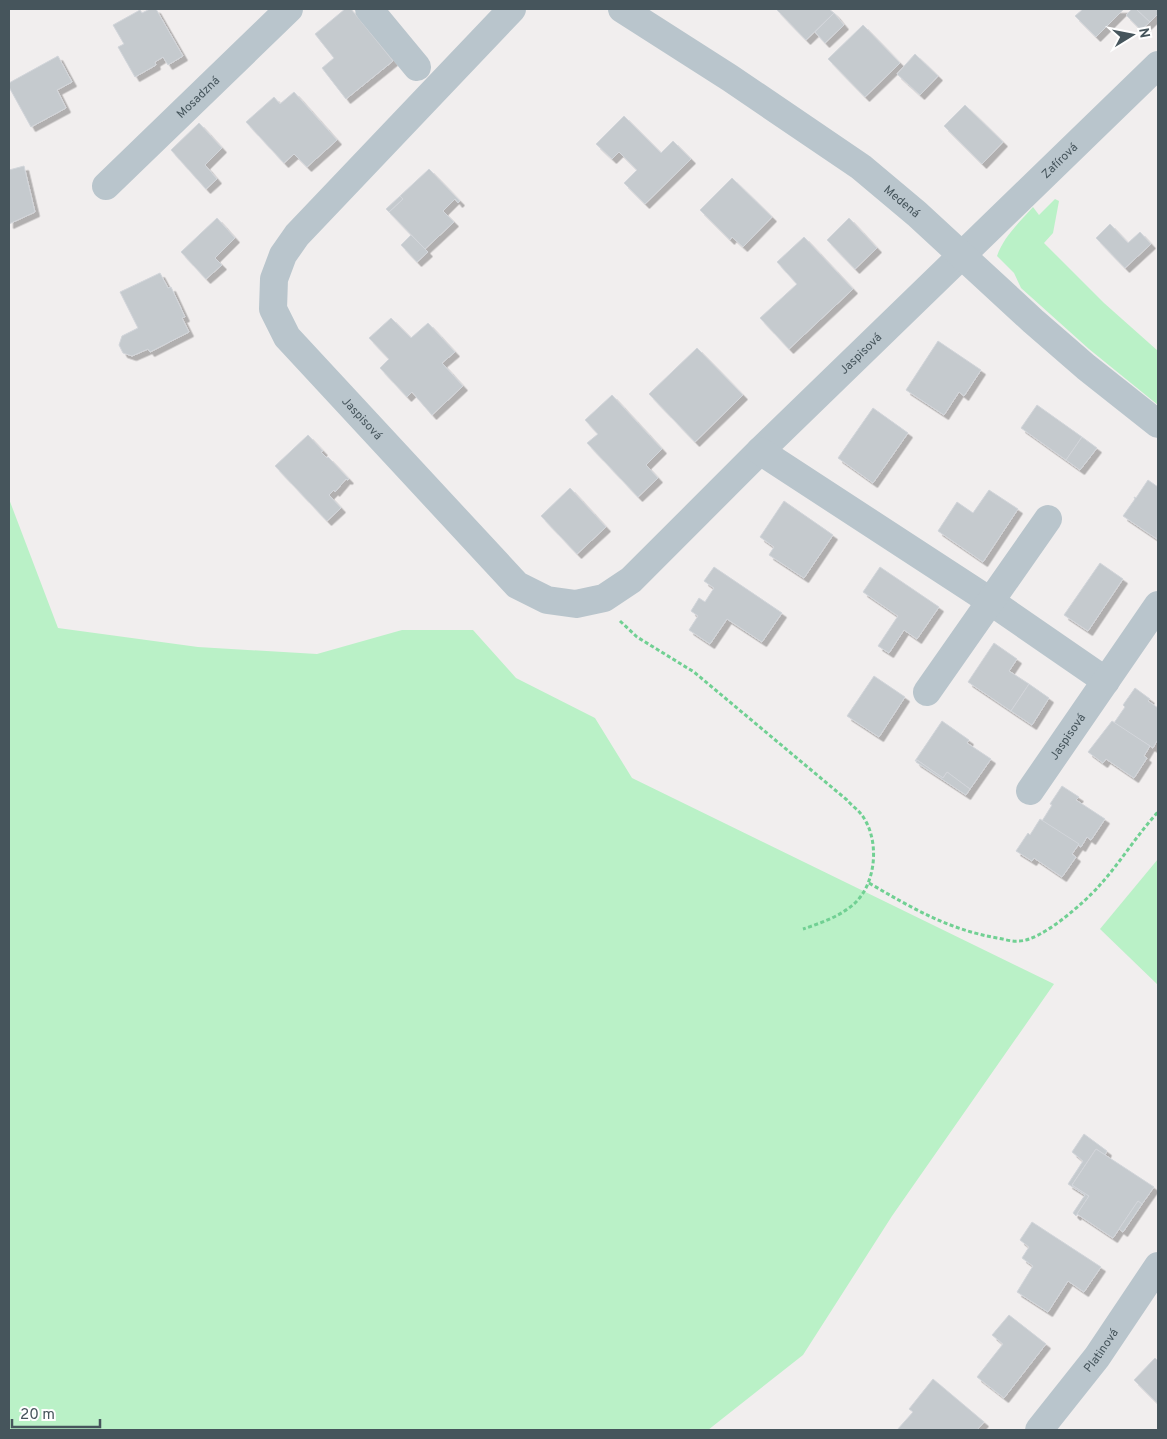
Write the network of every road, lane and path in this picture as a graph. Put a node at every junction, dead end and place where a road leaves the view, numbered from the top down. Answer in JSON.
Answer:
{"nodes":[{"id":1,"x":289,"y":9,"type":"edge"},
{"id":2,"x":369,"y":9,"type":"edge"},
{"id":3,"x":512,"y":9,"type":"edge"},
{"id":4,"x":622,"y":9,"type":"edge"},
{"id":5,"x":1158,"y":65,"type":"edge"},
{"id":6,"x":417,"y":67,"type":"dead end"},
{"id":7,"x":106,"y":186,"type":"dead end"},
{"id":8,"x":962,"y":256,"type":"junction"},
{"id":9,"x":1158,"y":424,"type":"edge"},
{"id":10,"x":760,"y":451,"type":"junction"},
{"id":11,"x":1048,"y":519,"type":"dead end"},
{"id":12,"x":604,"y":598,"type":"junction"},
{"id":13,"x":990,"y":601,"type":"junction"},
{"id":14,"x":1158,"y":605,"type":"edge"},
{"id":15,"x":1106,"y":681,"type":"junction"},
{"id":16,"x":927,"y":692,"type":"dead end"},
{"id":17,"x":1030,"y":791,"type":"dead end"},
{"id":18,"x":1158,"y":812,"type":"edge"},
{"id":19,"x":868,"y":883,"type":"junction"},
{"id":20,"x":803,"y":929,"type":"dead end"},
{"id":21,"x":1158,"y":1266,"type":"edge"},
{"id":22,"x":1039,"y":1430,"type":"edge"}],
"edges":[{"from":1,"to":7,"type":"street","name":"Mosadzná"},
{"from":2,"to":6,"type":"street"},
{"from":3,"to":12,"type":"street","name":"Jaspisová"},
{"from":4,"to":8,"type":"street","name":"Medená"},
{"from":5,"to":8,"type":"street","name":"Zafírová"},
{"from":8,"to":9,"type":"street","name":"Medená"},
{"from":8,"to":10,"type":"street","name":"Jaspisová"},
{"from":10,"to":12,"type":"street","name":"Jaspisová"},
{"from":10,"to":13,"type":"street"},
{"from":11,"to":13,"type":"street"},
{"from":12,"to":19,"type":"path"},
{"from":13,"to":15,"type":"street"},
{"from":13,"to":16,"type":"street"},
{"from":14,"to":15,"type":"street","name":"Jaspisová"},
{"from":15,"to":17,"type":"street","name":"Jaspisová"},
{"from":18,"to":19,"type":"path"},
{"from":19,"to":20,"type":"path"},
{"from":21,"to":22,"type":"street","name":"Platinová"}]}
